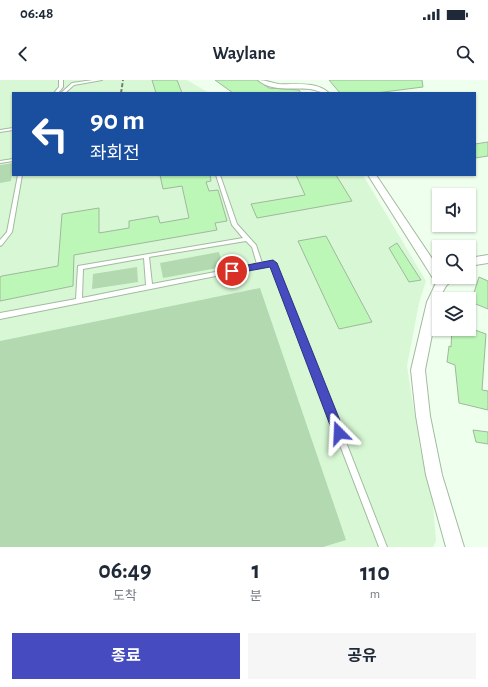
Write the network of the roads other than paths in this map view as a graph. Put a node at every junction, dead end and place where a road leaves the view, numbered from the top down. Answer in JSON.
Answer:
{"nodes":[{"id":1,"x":61,"y":80,"type":"edge"},
{"id":2,"x":100,"y":80,"type":"edge"},
{"id":3,"x":260,"y":80,"type":"edge"},
{"id":4,"x":57,"y":92,"type":"edge"},
{"id":5,"x":64,"y":92,"type":"edge"},
{"id":6,"x":323,"y":92,"type":"edge"},
{"id":7,"x":12,"y":129,"type":"edge"},
{"id":8,"x":0,"y":131,"type":"edge"},
{"id":9,"x":12,"y":160,"type":"edge"},
{"id":10,"x":0,"y":162,"type":"edge"},
{"id":11,"x":20,"y":176,"type":"edge"},
{"id":12,"x":218,"y":176,"type":"edge"},
{"id":13,"x":373,"y":176,"type":"edge"},
{"id":14,"x":247,"y":239,"type":"junction"},
{"id":15,"x":0,"y":244,"type":"edge"},
{"id":16,"x":146,"y":256,"type":"junction"},
{"id":17,"x":488,"y":259,"type":"edge"},
{"id":18,"x":432,"y":261,"type":"edge"},
{"id":19,"x":476,"y":261,"type":"edge"},
{"id":20,"x":260,"y":266,"type":"junction"},
{"id":21,"x":443,"y":284,"type":"edge"},
{"id":22,"x":149,"y":287,"type":"junction"},
{"id":23,"x":79,"y":301,"type":"junction"},
{"id":24,"x":0,"y":316,"type":"edge"},
{"id":25,"x":383,"y":547,"type":"edge"},
{"id":26,"x":455,"y":547,"type":"edge"}],
"edges":[{"from":1,"to":4,"type":"lane"},
{"from":2,"to":5,"type":"lane"},
{"from":3,"to":6,"type":"street"},
{"from":7,"to":8,"type":"lane"},
{"from":9,"to":10,"type":"lane"},
{"from":11,"to":15,"type":"lane"},
{"from":12,"to":14,"type":"lane"},
{"from":13,"to":18,"type":"street"},
{"from":14,"to":16,"type":"lane"},
{"from":14,"to":20,"type":"lane"},
{"from":16,"to":22,"type":"lane"},
{"from":16,"to":23,"type":"lane"},
{"from":17,"to":19,"type":"street"},
{"from":20,"to":22,"type":"lane"},
{"from":20,"to":25,"type":"lane"},
{"from":21,"to":26,"type":"street"},
{"from":22,"to":23,"type":"lane"},
{"from":23,"to":24,"type":"lane"}]}
